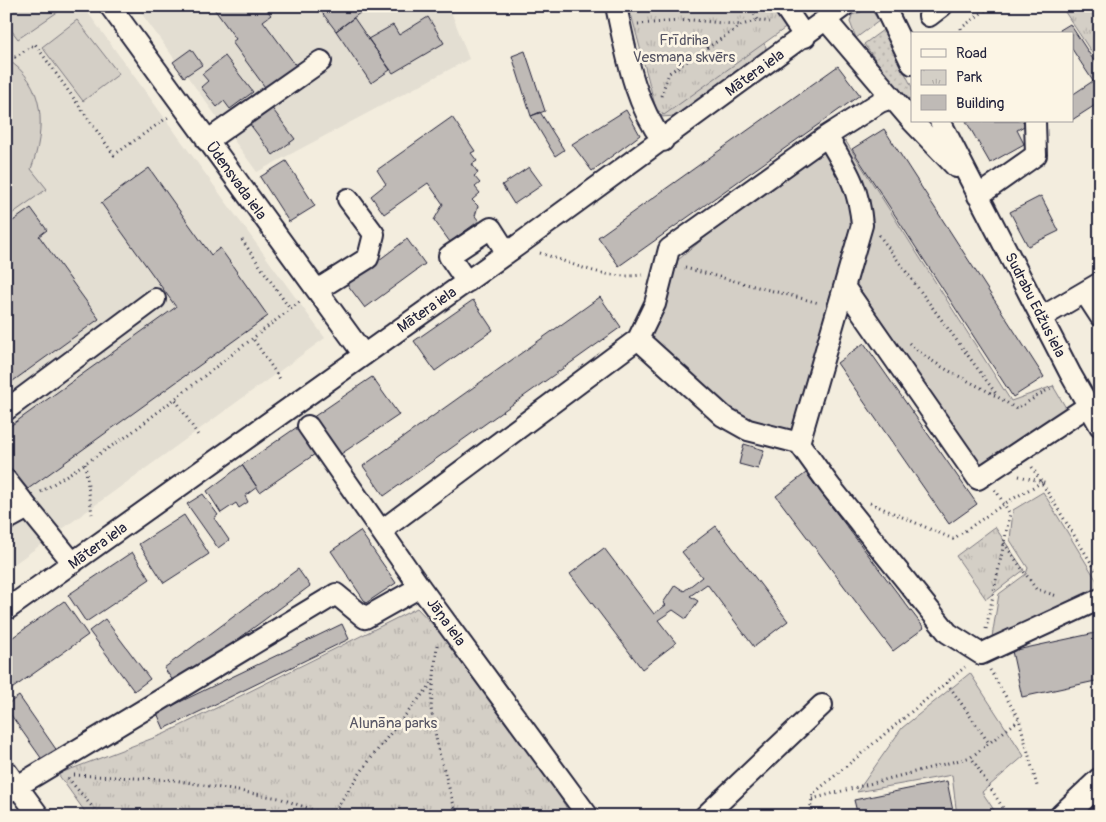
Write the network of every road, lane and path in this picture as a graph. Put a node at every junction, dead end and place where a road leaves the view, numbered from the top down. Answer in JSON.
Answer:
{"nodes":[{"id":1,"x":110,"y":6,"type":"edge"},
{"id":2,"x":748,"y":6,"type":"edge"},
{"id":3,"x":784,"y":6,"type":"edge"},
{"id":4,"x":844,"y":6,"type":"edge"},
{"id":5,"x":884,"y":6,"type":"edge"},
{"id":6,"x":991,"y":6,"type":"edge"},
{"id":7,"x":618,"y":16,"type":"edge"},
{"id":8,"x":758,"y":20,"type":"junction"},
{"id":9,"x":826,"y":20,"type":"junction"},
{"id":10,"x":770,"y":22,"type":"dead end"},
{"id":11,"x":742,"y":26,"type":"junction"},
{"id":12,"x":962,"y":32,"type":"edge"},
{"id":13,"x":805,"y":36,"type":"junction"},
{"id":14,"x":6,"y":52,"type":"edge"},
{"id":15,"x":321,"y":61,"type":"dead end"},
{"id":16,"x":911,"y":62,"type":"edge"},
{"id":17,"x":661,"y":97,"type":"dead end"},
{"id":18,"x":891,"y":98,"type":"junction"},
{"id":19,"x":182,"y":107,"type":"junction"},
{"id":20,"x":911,"y":120,"type":"edge"},
{"id":21,"x":913,"y":122,"type":"edge"},
{"id":22,"x":940,"y":122,"type":"edge"},
{"id":23,"x":1035,"y":122,"type":"edge"},
{"id":24,"x":827,"y":136,"type":"junction"},
{"id":25,"x":207,"y":141,"type":"junction"},
{"id":26,"x":663,"y":141,"type":"junction"},
{"id":27,"x":974,"y":190,"type":"junction"},
{"id":28,"x":348,"y":199,"type":"dead end"},
{"id":29,"x":861,"y":204,"type":"junction"},
{"id":30,"x":242,"y":240,"type":"dead end"},
{"id":31,"x":507,"y":253,"type":"junction"},
{"id":32,"x":467,"y":282,"type":"junction"},
{"id":33,"x":845,"y":288,"type":"junction"},
{"id":34,"x":1092,"y":288,"type":"edge"},
{"id":35,"x":317,"y":290,"type":"junction"},
{"id":36,"x":155,"y":299,"type":"dead end"},
{"id":37,"x":290,"y":309,"type":"junction"},
{"id":38,"x":1100,"y":316,"type":"edge"},
{"id":39,"x":1042,"y":317,"type":"junction"},
{"id":40,"x":638,"y":339,"type":"junction"},
{"id":41,"x":254,"y":340,"type":"junction"},
{"id":42,"x":364,"y":355,"type":"junction"},
{"id":43,"x":280,"y":379,"type":"dead end"},
{"id":44,"x":998,"y":395,"type":"dead end"},
{"id":45,"x":176,"y":400,"type":"junction"},
{"id":46,"x":1088,"y":406,"type":"junction"},
{"id":47,"x":6,"y":410,"type":"edge"},
{"id":48,"x":308,"y":426,"type":"dead end"},
{"id":49,"x":1100,"y":426,"type":"edge"},
{"id":50,"x":199,"y":437,"type":"dead end"},
{"id":51,"x":799,"y":443,"type":"junction"},
{"id":52,"x":86,"y":464,"type":"junction"},
{"id":53,"x":986,"y":474,"type":"junction"},
{"id":54,"x":6,"y":480,"type":"edge"},
{"id":55,"x":865,"y":501,"type":"dead end"},
{"id":56,"x":1004,"y":504,"type":"junction"},
{"id":57,"x":28,"y":508,"type":"junction"},
{"id":58,"x":92,"y":514,"type":"dead end"},
{"id":59,"x":6,"y":520,"type":"edge"},
{"id":60,"x":382,"y":531,"type":"junction"},
{"id":61,"x":1004,"y":542,"type":"junction"},
{"id":62,"x":73,"y":563,"type":"junction"},
{"id":63,"x":1100,"y":577,"type":"edge"},
{"id":64,"x":420,"y":587,"type":"junction"},
{"id":65,"x":1093,"y":602,"type":"edge"},
{"id":66,"x":6,"y":610,"type":"edge"},
{"id":67,"x":436,"y":638,"type":"dead end"},
{"id":68,"x":981,"y":654,"type":"junction"},
{"id":69,"x":433,"y":682,"type":"junction"},
{"id":70,"x":947,"y":683,"type":"junction"},
{"id":71,"x":822,"y":705,"type":"dead end"},
{"id":72,"x":1019,"y":720,"type":"junction"},
{"id":73,"x":989,"y":743,"type":"junction"},
{"id":74,"x":971,"y":758,"type":"junction"},
{"id":75,"x":6,"y":771,"type":"edge"},
{"id":76,"x":1100,"y":781,"type":"edge"},
{"id":77,"x":1037,"y":786,"type":"dead end"},
{"id":78,"x":12,"y":790,"type":"edge"},
{"id":79,"x":812,"y":799,"type":"junction"},
{"id":80,"x":39,"y":816,"type":"edge"},
{"id":81,"x":100,"y":816,"type":"edge"},
{"id":82,"x":331,"y":816,"type":"edge"},
{"id":83,"x":457,"y":816,"type":"edge"},
{"id":84,"x":588,"y":816,"type":"edge"},
{"id":85,"x":705,"y":816,"type":"edge"},
{"id":86,"x":808,"y":816,"type":"edge"},
{"id":87,"x":1008,"y":816,"type":"edge"},
{"id":88,"x":1063,"y":816,"type":"edge"}],
"edges":[{"from":1,"to":19,"type":"street","name":"Ūdensvada iela"},
{"from":2,"to":8,"type":"path"},
{"from":3,"to":13,"type":"street"},
{"from":4,"to":9,"type":"street","name":"Mātera iela"},
{"from":5,"to":16,"type":"street"},
{"from":6,"to":12,"type":"path"},
{"from":7,"to":11,"type":"path"},
{"from":7,"to":26,"type":"street"},
{"from":8,"to":10,"type":"path"},
{"from":8,"to":11,"type":"path"},
{"from":9,"to":13,"type":"street","name":"Mātera iela"},
{"from":9,"to":18,"type":"street","name":"Sudrabu Edžus iela"},
{"from":11,"to":17,"type":"path"},
{"from":13,"to":26,"type":"street","name":"Mātera iela"},
{"from":14,"to":19,"type":"path"},
{"from":15,"to":25,"type":"street"},
{"from":18,"to":20,"type":"street","name":"Sudrabu Edžus iela"},
{"from":18,"to":24,"type":"street"},
{"from":19,"to":25,"type":"street","name":"Ūdensvada iela"},
{"from":21,"to":27,"type":"street","name":"Sudrabu Edžus iela"},
{"from":22,"to":27,"type":"street","name":"Sudrabu Edžus iela"},
{"from":23,"to":27,"type":"street"},
{"from":24,"to":29,"type":"street"},
{"from":24,"to":40,"type":"street"},
{"from":25,"to":35,"type":"street","name":"Ūdensvada iela"},
{"from":26,"to":31,"type":"street","name":"Mātera iela"},
{"from":27,"to":39,"type":"street","name":"Sudrabu Edžus iela"},
{"from":28,"to":35,"type":"street"},
{"from":29,"to":33,"type":"street"},
{"from":29,"to":44,"type":"path"},
{"from":30,"to":37,"type":"path"},
{"from":31,"to":32,"type":"street","name":"Mātera iela"},
{"from":31,"to":32,"type":"street"},
{"from":32,"to":42,"type":"street","name":"Mātera iela"},
{"from":33,"to":51,"type":"street"},
{"from":33,"to":53,"type":"street"},
{"from":34,"to":38,"type":"street"},
{"from":34,"to":39,"type":"street"},
{"from":35,"to":37,"type":"path"},
{"from":35,"to":42,"type":"street","name":"Ūdensvada iela"},
{"from":36,"to":47,"type":"street"},
{"from":37,"to":41,"type":"path"},
{"from":39,"to":46,"type":"street","name":"Sudrabu Edžus iela"},
{"from":40,"to":51,"type":"street"},
{"from":40,"to":60,"type":"street"},
{"from":41,"to":43,"type":"path"},
{"from":41,"to":45,"type":"path"},
{"from":42,"to":62,"type":"street","name":"Mātera iela"},
{"from":45,"to":50,"type":"path"},
{"from":45,"to":52,"type":"path"},
{"from":46,"to":49,"type":"street","name":"Sudrabu Edžus iela"},
{"from":46,"to":53,"type":"street"},
{"from":48,"to":60,"type":"street","name":"Jāņa iela"},
{"from":51,"to":68,"type":"street"},
{"from":52,"to":57,"type":"path"},
{"from":52,"to":58,"type":"path"},
{"from":53,"to":56,"type":"path"},
{"from":54,"to":57,"type":"street"},
{"from":55,"to":56,"type":"path"},
{"from":56,"to":61,"type":"path"},
{"from":56,"to":63,"type":"path"},
{"from":57,"to":59,"type":"street"},
{"from":57,"to":62,"type":"street"},
{"from":60,"to":64,"type":"street","name":"Jāņa iela"},
{"from":61,"to":65,"type":"path"},
{"from":61,"to":68,"type":"path"},
{"from":62,"to":66,"type":"street","name":"Mātera iela"},
{"from":64,"to":78,"type":"street"},
{"from":64,"to":84,"type":"street","name":"Jāņa iela"},
{"from":65,"to":68,"type":"street"},
{"from":67,"to":69,"type":"path"},
{"from":68,"to":70,"type":"path"},
{"from":68,"to":72,"type":"path"},
{"from":69,"to":82,"type":"path"},
{"from":69,"to":83,"type":"path"},
{"from":70,"to":73,"type":"path"},
{"from":70,"to":79,"type":"path"},
{"from":71,"to":85,"type":"street"},
{"from":72,"to":73,"type":"path"},
{"from":72,"to":77,"type":"path"},
{"from":73,"to":74,"type":"path"},
{"from":74,"to":79,"type":"path"},
{"from":74,"to":87,"type":"path"},
{"from":75,"to":78,"type":"street"},
{"from":76,"to":88,"type":"main road"},
{"from":78,"to":80,"type":"street"},
{"from":79,"to":86,"type":"path"},
{"from":81,"to":82,"type":"path"}]}
